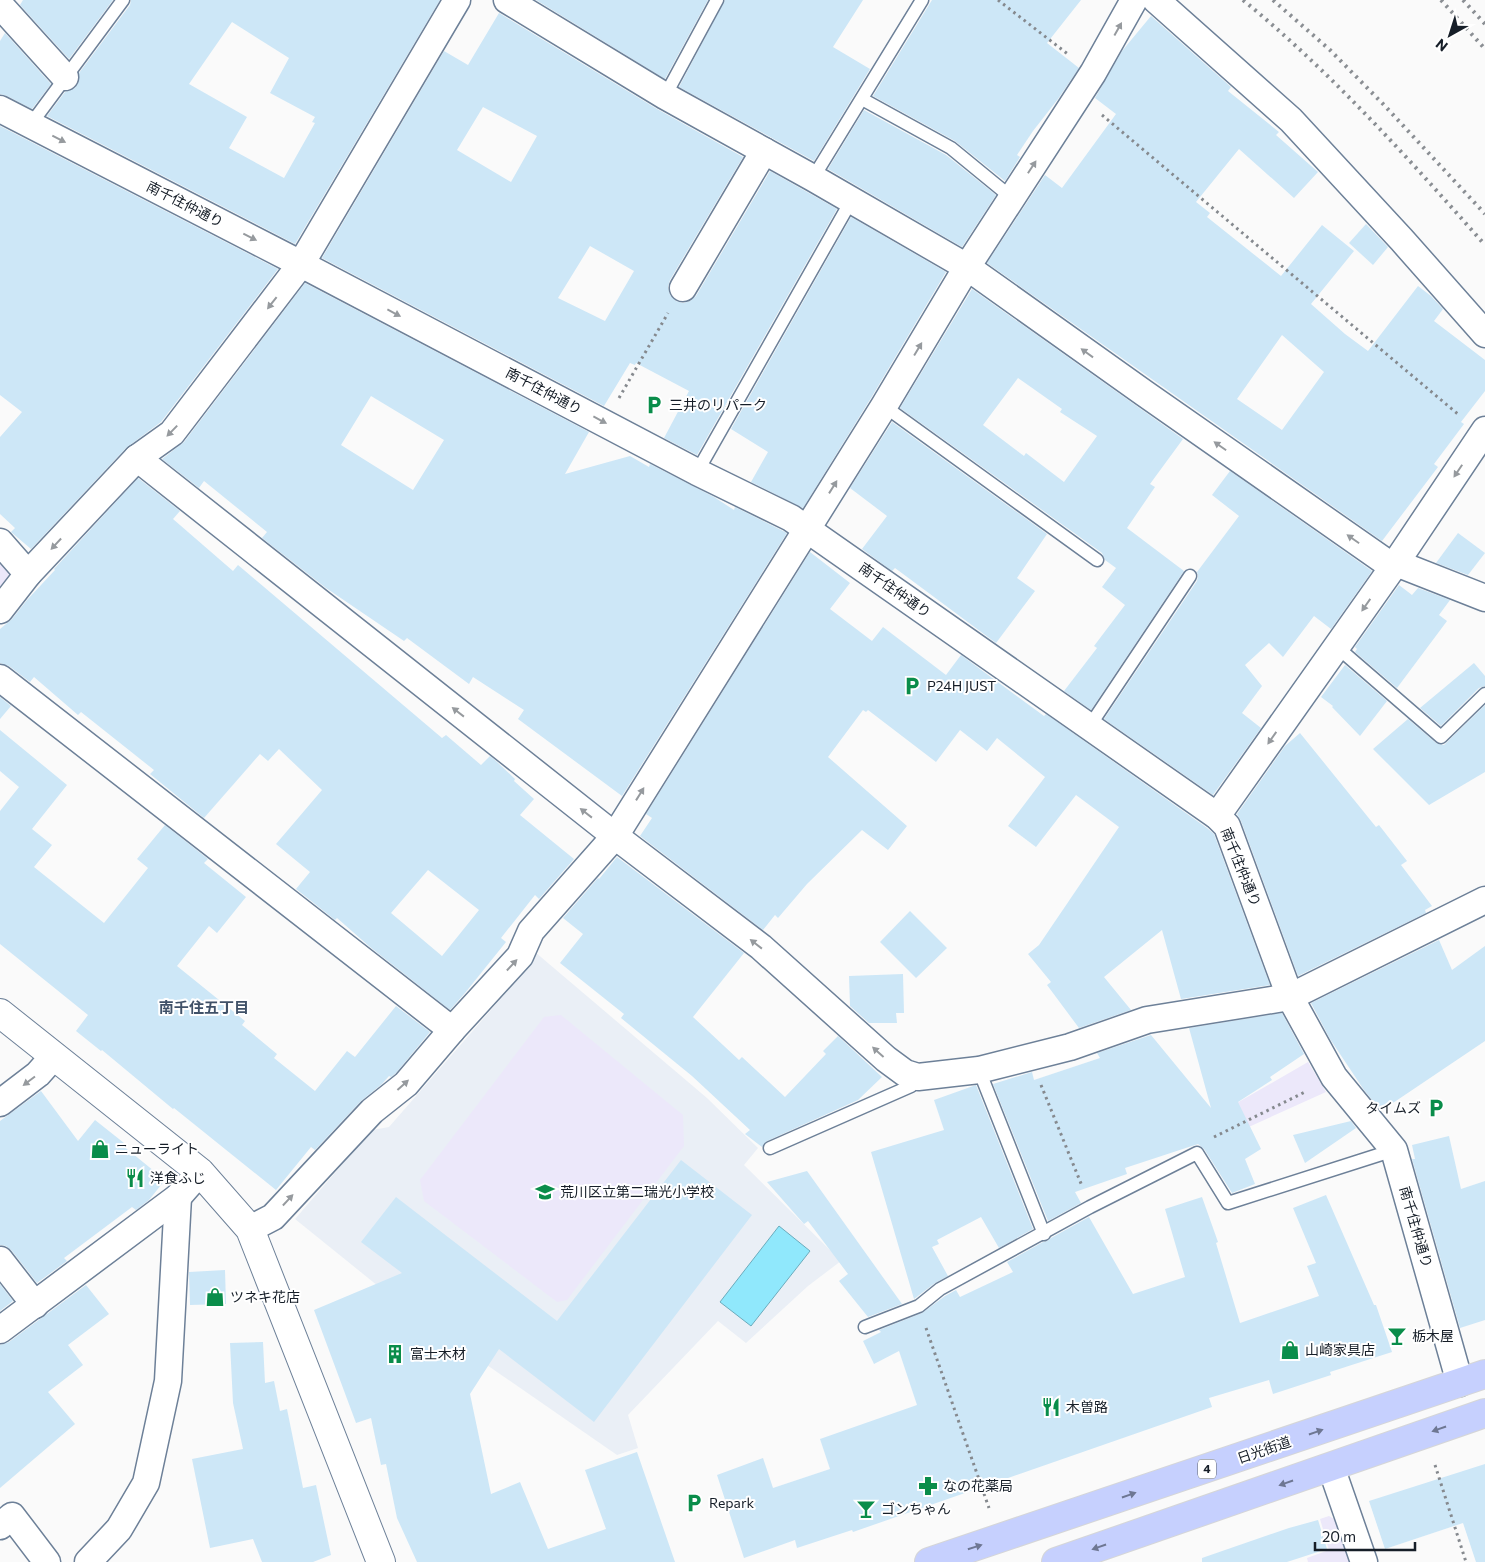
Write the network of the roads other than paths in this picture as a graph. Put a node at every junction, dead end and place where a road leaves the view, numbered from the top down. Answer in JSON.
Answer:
{"nodes":[{"id":1,"x":123,"y":0,"type":"edge"},
{"id":2,"x":457,"y":0,"type":"edge"},
{"id":3,"x":507,"y":0,"type":"edge"},
{"id":4,"x":717,"y":0,"type":"edge"},
{"id":5,"x":922,"y":0,"type":"edge"},
{"id":6,"x":1134,"y":0,"type":"edge"},
{"id":7,"x":1156,"y":0,"type":"edge"},
{"id":8,"x":0,"y":5,"type":"edge"},
{"id":9,"x":65,"y":77,"type":"junction"},
{"id":10,"x":665,"y":96,"type":"junction"},
{"id":11,"x":862,"y":99,"type":"junction"},
{"id":12,"x":0,"y":109,"type":"edge"},
{"id":13,"x":31,"y":124,"type":"junction"},
{"id":14,"x":764,"y":150,"type":"junction"},
{"id":15,"x":813,"y":178,"type":"junction"},
{"id":16,"x":1012,"y":198,"type":"junction"},
{"id":17,"x":851,"y":201,"type":"junction"},
{"id":18,"x":301,"y":264,"type":"junction"},
{"id":19,"x":967,"y":267,"type":"junction"},
{"id":20,"x":683,"y":288,"type":"road end"},
{"id":21,"x":1485,"y":334,"type":"edge"},
{"id":22,"x":884,"y":406,"type":"junction"},
{"id":23,"x":1484,"y":432,"type":"edge"},
{"id":24,"x":137,"y":458,"type":"junction"},
{"id":25,"x":697,"y":472,"type":"junction"},
{"id":26,"x":806,"y":528,"type":"junction"},
{"id":27,"x":0,"y":542,"type":"edge"},
{"id":28,"x":1097,"y":560,"type":"dead end"},
{"id":29,"x":1395,"y":565,"type":"junction"},
{"id":30,"x":28,"y":574,"type":"junction"},
{"id":31,"x":1190,"y":576,"type":"dead end"},
{"id":32,"x":1485,"y":598,"type":"edge"},
{"id":33,"x":0,"y":610,"type":"edge"},
{"id":34,"x":1337,"y":647,"type":"junction"},
{"id":35,"x":0,"y":678,"type":"edge"},
{"id":36,"x":1485,"y":694,"type":"edge"},
{"id":37,"x":1089,"y":727,"type":"junction"},
{"id":38,"x":1217,"y":816,"type":"junction"},
{"id":39,"x":615,"y":836,"type":"junction"},
{"id":40,"x":1485,"y":900,"type":"edge"},
{"id":41,"x":1290,"y":997,"type":"junction"},
{"id":42,"x":0,"y":1013,"type":"edge"},
{"id":43,"x":452,"y":1030,"type":"junction"},
{"id":44,"x":54,"y":1056,"type":"junction"},
{"id":45,"x":979,"y":1070,"type":"junction"},
{"id":46,"x":918,"y":1077,"type":"junction"},
{"id":47,"x":0,"y":1103,"type":"edge"},
{"id":48,"x":770,"y":1148,"type":"dead end"},
{"id":49,"x":1394,"y":1150,"type":"junction"},
{"id":50,"x":200,"y":1172,"type":"junction"},
{"id":51,"x":178,"y":1197,"type":"junction"},
{"id":52,"x":250,"y":1229,"type":"junction"},
{"id":53,"x":1044,"y":1234,"type":"junction"},
{"id":54,"x":0,"y":1260,"type":"edge"},
{"id":55,"x":34,"y":1305,"type":"junction"},
{"id":56,"x":865,"y":1327,"type":"dead end"},
{"id":57,"x":0,"y":1330,"type":"edge"},
{"id":58,"x":1485,"y":1374,"type":"edge"},
{"id":59,"x":1460,"y":1383,"type":"junction"},
{"id":60,"x":1485,"y":1413,"type":"edge"},
{"id":61,"x":1331,"y":1467,"type":"junction"},
{"id":62,"x":0,"y":1526,"type":"edge"},
{"id":63,"x":47,"y":1562,"type":"edge"},
{"id":64,"x":88,"y":1562,"type":"edge"},
{"id":65,"x":381,"y":1562,"type":"edge"},
{"id":66,"x":929,"y":1562,"type":"edge"},
{"id":67,"x":1056,"y":1562,"type":"edge"},
{"id":68,"x":1364,"y":1562,"type":"edge"}],
"edges":[{"from":1,"to":9,"type":"lane"},
{"from":2,"to":18,"type":"street"},
{"from":3,"to":10,"type":"street"},
{"from":4,"to":10,"type":"lane"},
{"from":5,"to":11,"type":"lane"},
{"from":16,"to":6,"type":"street","one_way":true},
{"from":7,"to":21,"type":"street"},
{"from":8,"to":9,"type":"street"},
{"from":9,"to":13,"type":"lane"},
{"from":10,"to":14,"type":"street"},
{"from":11,"to":15,"type":"lane"},
{"from":11,"to":16,"type":"lane"},
{"from":12,"to":13,"type":"street","name":"南千住仲通り"},
{"from":13,"to":18,"type":"street","name":"南千住仲通り","one_way":true},
{"from":14,"to":15,"type":"street"},
{"from":14,"to":20,"type":"street"},
{"from":15,"to":17,"type":"street"},
{"from":16,"to":19,"type":"street"},
{"from":17,"to":19,"type":"street"},
{"from":17,"to":25,"type":"lane"},
{"from":18,"to":24,"type":"street","one_way":true},
{"from":18,"to":25,"type":"street","name":"南千住仲通り","one_way":true},
{"from":22,"to":19,"type":"street","one_way":true},
{"from":29,"to":19,"type":"street","one_way":true},
{"from":26,"to":22,"type":"street","one_way":true},
{"from":22,"to":28,"type":"lane"},
{"from":23,"to":29,"type":"street","one_way":true},
{"from":24,"to":30,"type":"street","one_way":true},
{"from":39,"to":24,"type":"street","one_way":true},
{"from":25,"to":26,"type":"street","name":"南千住仲通り"},
{"from":26,"to":37,"type":"street","name":"南千住仲通り"},
{"from":39,"to":26,"type":"street","one_way":true},
{"from":27,"to":30,"type":"street"},
{"from":29,"to":32,"type":"street"},
{"from":29,"to":34,"type":"street","one_way":true},
{"from":30,"to":33,"type":"street"},
{"from":31,"to":37,"type":"lane"},
{"from":34,"to":36,"type":"lane"},
{"from":34,"to":38,"type":"street","one_way":true},
{"from":35,"to":43,"type":"street"},
{"from":37,"to":38,"type":"street","name":"南千住仲通り"},
{"from":38,"to":41,"type":"street","name":"南千住仲通り"},
{"from":43,"to":39,"type":"street","one_way":true},
{"from":46,"to":39,"type":"street","one_way":true},
{"from":40,"to":41,"type":"street"},
{"from":41,"to":45,"type":"street"},
{"from":41,"to":49,"type":"street","name":"南千住仲通り"},
{"from":42,"to":44,"type":"street"},
{"from":52,"to":43,"type":"street","one_way":true},
{"from":44,"to":47,"type":"street","one_way":true},
{"from":44,"to":50,"type":"street"},
{"from":45,"to":46,"type":"street"},
{"from":45,"to":53,"type":"lane"},
{"from":46,"to":48,"type":"lane"},
{"from":49,"to":53,"type":"lane"},
{"from":49,"to":59,"type":"street","name":"南千住仲通り"},
{"from":50,"to":51,"type":"street"},
{"from":50,"to":52,"type":"street"},
{"from":51,"to":55,"type":"street"},
{"from":51,"to":64,"type":"street"},
{"from":52,"to":65,"type":"street"},
{"from":53,"to":56,"type":"lane"},
{"from":54,"to":55,"type":"street"},
{"from":55,"to":57,"type":"street"},
{"from":58,"to":59,"type":"highway","name":"日光街道","number":"4"},
{"from":66,"to":59,"type":"highway","name":"日光街道","number":"4","one_way":true},
{"from":60,"to":61,"type":"highway","one_way":true},
{"from":61,"to":67,"type":"highway","one_way":true},
{"from":61,"to":68,"type":"street"},
{"from":62,"to":63,"type":"street"}]}
